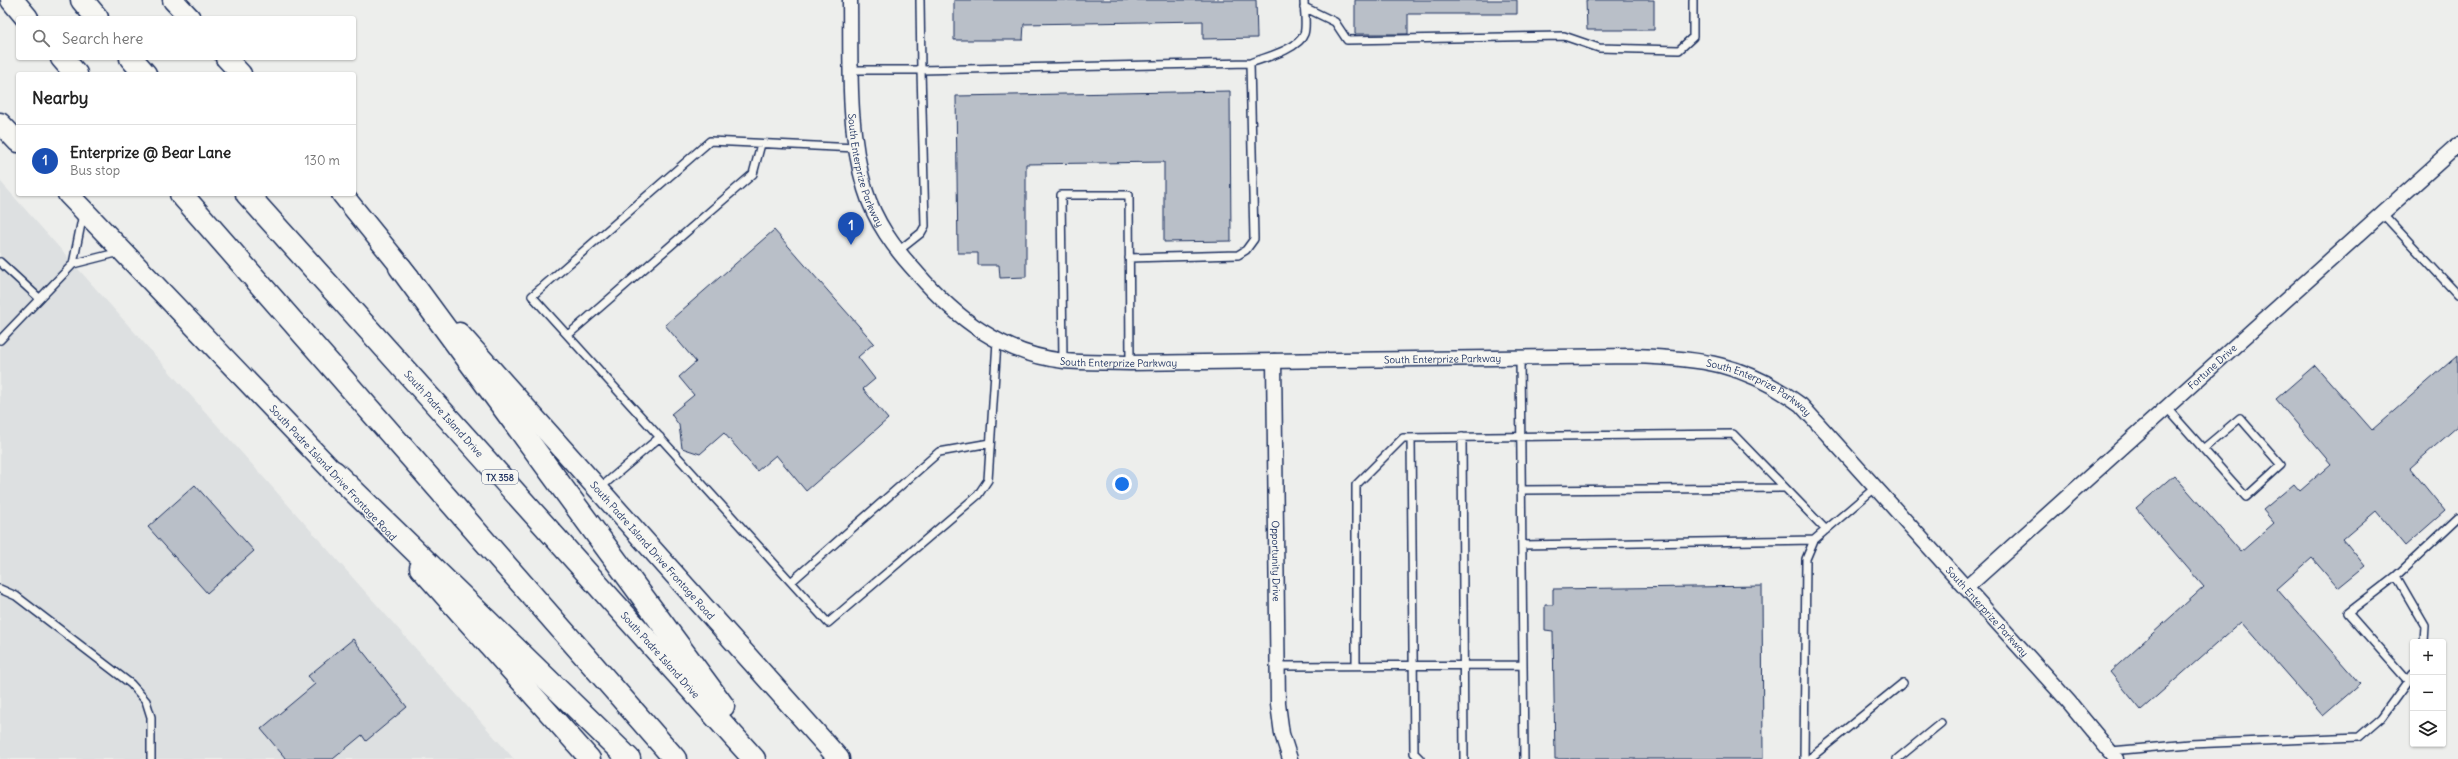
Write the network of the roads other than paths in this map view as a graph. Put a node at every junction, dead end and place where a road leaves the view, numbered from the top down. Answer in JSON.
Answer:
{"nodes":[{"id":1,"x":12,"y":0,"type":"edge"},
{"id":2,"x":82,"y":0,"type":"edge"},
{"id":3,"x":173,"y":0,"type":"edge"},
{"id":4,"x":850,"y":0,"type":"edge"},
{"id":5,"x":920,"y":0,"type":"edge"},
{"id":6,"x":1693,"y":0,"type":"edge"},
{"id":7,"x":1304,"y":4,"type":"edge"},
{"id":8,"x":25,"y":16,"type":"edge"},
{"id":9,"x":95,"y":16,"type":"edge"},
{"id":10,"x":188,"y":16,"type":"edge"},
{"id":11,"x":64,"y":60,"type":"edge"},
{"id":12,"x":133,"y":60,"type":"edge"},
{"id":13,"x":228,"y":60,"type":"edge"},
{"id":14,"x":1250,"y":63,"type":"junction"},
{"id":15,"x":851,"y":70,"type":"junction"},
{"id":16,"x":921,"y":70,"type":"junction"},
{"id":17,"x":74,"y":72,"type":"edge"},
{"id":18,"x":143,"y":72,"type":"edge"},
{"id":19,"x":239,"y":72,"type":"edge"},
{"id":20,"x":0,"y":123,"type":"edge"},
{"id":21,"x":16,"y":140,"type":"edge"},
{"id":22,"x":761,"y":144,"type":"junction"},
{"id":23,"x":2458,"y":145,"type":"edge"},
{"id":24,"x":856,"y":148,"type":"junction"},
{"id":25,"x":70,"y":196,"type":"edge"},
{"id":26,"x":183,"y":196,"type":"edge"},
{"id":27,"x":249,"y":196,"type":"edge"},
{"id":28,"x":344,"y":196,"type":"edge"},
{"id":29,"x":83,"y":210,"type":"junction"},
{"id":30,"x":2382,"y":213,"type":"junction"},
{"id":31,"x":123,"y":251,"type":"junction"},
{"id":32,"x":897,"y":252,"type":"junction"},
{"id":33,"x":1129,"y":258,"type":"junction"},
{"id":34,"x":0,"y":262,"type":"edge"},
{"id":35,"x":73,"y":264,"type":"junction"},
{"id":36,"x":400,"y":267,"type":"junction"},
{"id":37,"x":2458,"y":295,"type":"edge"},
{"id":38,"x":39,"y":298,"type":"junction"},
{"id":39,"x":568,"y":335,"type":"junction"},
{"id":40,"x":0,"y":340,"type":"edge"},
{"id":41,"x":997,"y":342,"type":"junction"},
{"id":42,"x":1520,"y":358,"type":"junction"},
{"id":43,"x":1063,"y":360,"type":"junction"},
{"id":44,"x":1274,"y":361,"type":"junction"},
{"id":45,"x":1130,"y":363,"type":"junction"},
{"id":46,"x":2166,"y":407,"type":"junction"},
{"id":47,"x":660,"y":437,"type":"junction"},
{"id":48,"x":1462,"y":437,"type":"junction"},
{"id":49,"x":1521,"y":437,"type":"junction"},
{"id":50,"x":1411,"y":438,"type":"junction"},
{"id":51,"x":990,"y":443,"type":"junction"},
{"id":52,"x":2203,"y":449,"type":"junction"},
{"id":53,"x":334,"y":472,"type":"junction"},
{"id":54,"x":1876,"y":487,"type":"junction"},
{"id":55,"x":1785,"y":488,"type":"junction"},
{"id":56,"x":598,"y":490,"type":"junction"},
{"id":57,"x":1521,"y":490,"type":"junction"},
{"id":58,"x":2458,"y":518,"type":"edge"},
{"id":59,"x":1826,"y":530,"type":"junction"},
{"id":60,"x":1814,"y":540,"type":"junction"},
{"id":61,"x":1522,"y":545,"type":"junction"},
{"id":62,"x":2396,"y":576,"type":"junction"},
{"id":63,"x":791,"y":582,"type":"junction"},
{"id":64,"x":1966,"y":588,"type":"junction"},
{"id":65,"x":0,"y":589,"type":"edge"},
{"id":66,"x":2424,"y":639,"type":"edge"},
{"id":67,"x":1356,"y":665,"type":"junction"},
{"id":68,"x":1412,"y":665,"type":"junction"},
{"id":69,"x":1462,"y":665,"type":"junction"},
{"id":70,"x":1523,"y":665,"type":"junction"},
{"id":71,"x":1277,"y":666,"type":"junction"},
{"id":72,"x":2412,"y":675,"type":"edge"},
{"id":73,"x":2408,"y":681,"type":"junction"},
{"id":74,"x":1903,"y":683,"type":"dead end"},
{"id":75,"x":1941,"y":723,"type":"dead end"},
{"id":76,"x":2114,"y":755,"type":"edge"},
{"id":77,"x":151,"y":759,"type":"edge"},
{"id":78,"x":590,"y":759,"type":"edge"},
{"id":79,"x":629,"y":759,"type":"edge"},
{"id":80,"x":675,"y":759,"type":"edge"},
{"id":81,"x":754,"y":759,"type":"edge"},
{"id":82,"x":762,"y":759,"type":"edge"},
{"id":83,"x":839,"y":759,"type":"edge"},
{"id":84,"x":1290,"y":759,"type":"edge"},
{"id":85,"x":1420,"y":759,"type":"edge"},
{"id":86,"x":1464,"y":759,"type":"edge"},
{"id":87,"x":1524,"y":759,"type":"edge"},
{"id":88,"x":1804,"y":759,"type":"edge"},
{"id":89,"x":1809,"y":759,"type":"edge"},
{"id":90,"x":1897,"y":759,"type":"edge"}],
"edges":[{"from":1,"to":8,"type":"highway"},
{"from":2,"to":9,"type":"highway"},
{"from":3,"to":10,"type":"main road"},
{"from":4,"to":15,"type":"street","name":"South Enterprize Parkway"},
{"from":5,"to":16,"type":"lane"},
{"from":6,"to":7,"type":"lane"},
{"from":7,"to":14,"type":"lane"},
{"from":11,"to":17,"type":"highway"},
{"from":12,"to":18,"type":"highway"},
{"from":13,"to":19,"type":"main road"},
{"from":14,"to":16,"type":"lane"},
{"from":14,"to":33,"type":"lane"},
{"from":15,"to":16,"type":"lane"},
{"from":15,"to":24,"type":"street","name":"South Enterprize Parkway"},
{"from":16,"to":32,"type":"lane"},
{"from":20,"to":21,"type":"main road"},
{"from":22,"to":24,"type":"lane"},
{"from":22,"to":39,"type":"lane"},
{"from":22,"to":39,"type":"lane"},
{"from":23,"to":30,"type":"street","name":"Fortune Drive"},
{"from":24,"to":32,"type":"street","name":"South Enterprize Parkway"},
{"from":25,"to":29,"type":"main road","name":"South Padre Island Drive Frontage Road"},
{"from":26,"to":80,"type":"highway"},
{"from":27,"to":81,"type":"highway","name":"South Padre Island Drive","number":"TX 358"},
{"from":28,"to":36,"type":"main road","name":"South Padre Island Drive Frontage Road"},
{"from":29,"to":31,"type":"main road","name":"South Padre Island Drive Frontage Road"},
{"from":29,"to":35,"type":"lane"},
{"from":30,"to":37,"type":"lane"},
{"from":30,"to":46,"type":"street","name":"Fortune Drive"},
{"from":31,"to":35,"type":"lane"},
{"from":31,"to":53,"type":"main road","name":"South Padre Island Drive Frontage Road"},
{"from":32,"to":41,"type":"street","name":"South Enterprize Parkway"},
{"from":33,"to":43,"type":"lane"},
{"from":33,"to":45,"type":"lane"},
{"from":34,"to":38,"type":"lane"},
{"from":35,"to":38,"type":"lane"},
{"from":36,"to":56,"type":"main road","name":"South Padre Island Drive Frontage Road"},
{"from":36,"to":82,"type":"highway"},
{"from":38,"to":40,"type":"lane"},
{"from":39,"to":47,"type":"lane"},
{"from":41,"to":43,"type":"street","name":"South Enterprize Parkway"},
{"from":41,"to":51,"type":"lane"},
{"from":42,"to":44,"type":"street","name":"South Enterprize Parkway"},
{"from":42,"to":49,"type":"lane"},
{"from":42,"to":54,"type":"street","name":"South Enterprize Parkway"},
{"from":43,"to":45,"type":"street","name":"South Enterprize Parkway"},
{"from":44,"to":45,"type":"street","name":"South Enterprize Parkway"},
{"from":44,"to":71,"type":"street","name":"Opportunity Drive"},
{"from":46,"to":52,"type":"lane"},
{"from":46,"to":64,"type":"street","name":"Fortune Drive"},
{"from":47,"to":56,"type":"lane"},
{"from":47,"to":63,"type":"lane"},
{"from":48,"to":49,"type":"lane"},
{"from":48,"to":50,"type":"lane"},
{"from":48,"to":69,"type":"lane"},
{"from":49,"to":55,"type":"lane"},
{"from":49,"to":57,"type":"lane"},
{"from":50,"to":67,"type":"lane"},
{"from":50,"to":68,"type":"lane"},
{"from":51,"to":63,"type":"lane"},
{"from":51,"to":63,"type":"lane"},
{"from":52,"to":52,"type":"lane"},
{"from":53,"to":78,"type":"main road","name":"South Padre Island Drive Frontage Road"},
{"from":53,"to":79,"type":"highway"},
{"from":54,"to":59,"type":"lane"},
{"from":54,"to":64,"type":"street","name":"South Enterprize Parkway"},
{"from":55,"to":57,"type":"lane"},
{"from":55,"to":59,"type":"lane"},
{"from":56,"to":83,"type":"main road","name":"South Padre Island Drive Frontage Road"},
{"from":57,"to":61,"type":"lane"},
{"from":58,"to":62,"type":"lane"},
{"from":59,"to":60,"type":"lane"},
{"from":60,"to":61,"type":"lane"},
{"from":60,"to":88,"type":"lane"},
{"from":61,"to":70,"type":"lane"},
{"from":62,"to":66,"type":"lane"},
{"from":62,"to":73,"type":"lane"},
{"from":64,"to":76,"type":"street","name":"South Enterprize Parkway"},
{"from":65,"to":77,"type":"lane"},
{"from":67,"to":68,"type":"lane"},
{"from":67,"to":71,"type":"lane"},
{"from":68,"to":69,"type":"lane"},
{"from":68,"to":85,"type":"lane"},
{"from":69,"to":70,"type":"lane"},
{"from":69,"to":86,"type":"lane"},
{"from":70,"to":87,"type":"lane"},
{"from":71,"to":84,"type":"street","name":"Opportunity Drive"},
{"from":72,"to":73,"type":"lane"},
{"from":73,"to":76,"type":"lane"},
{"from":74,"to":89,"type":"lane"},
{"from":75,"to":90,"type":"lane"}]}
